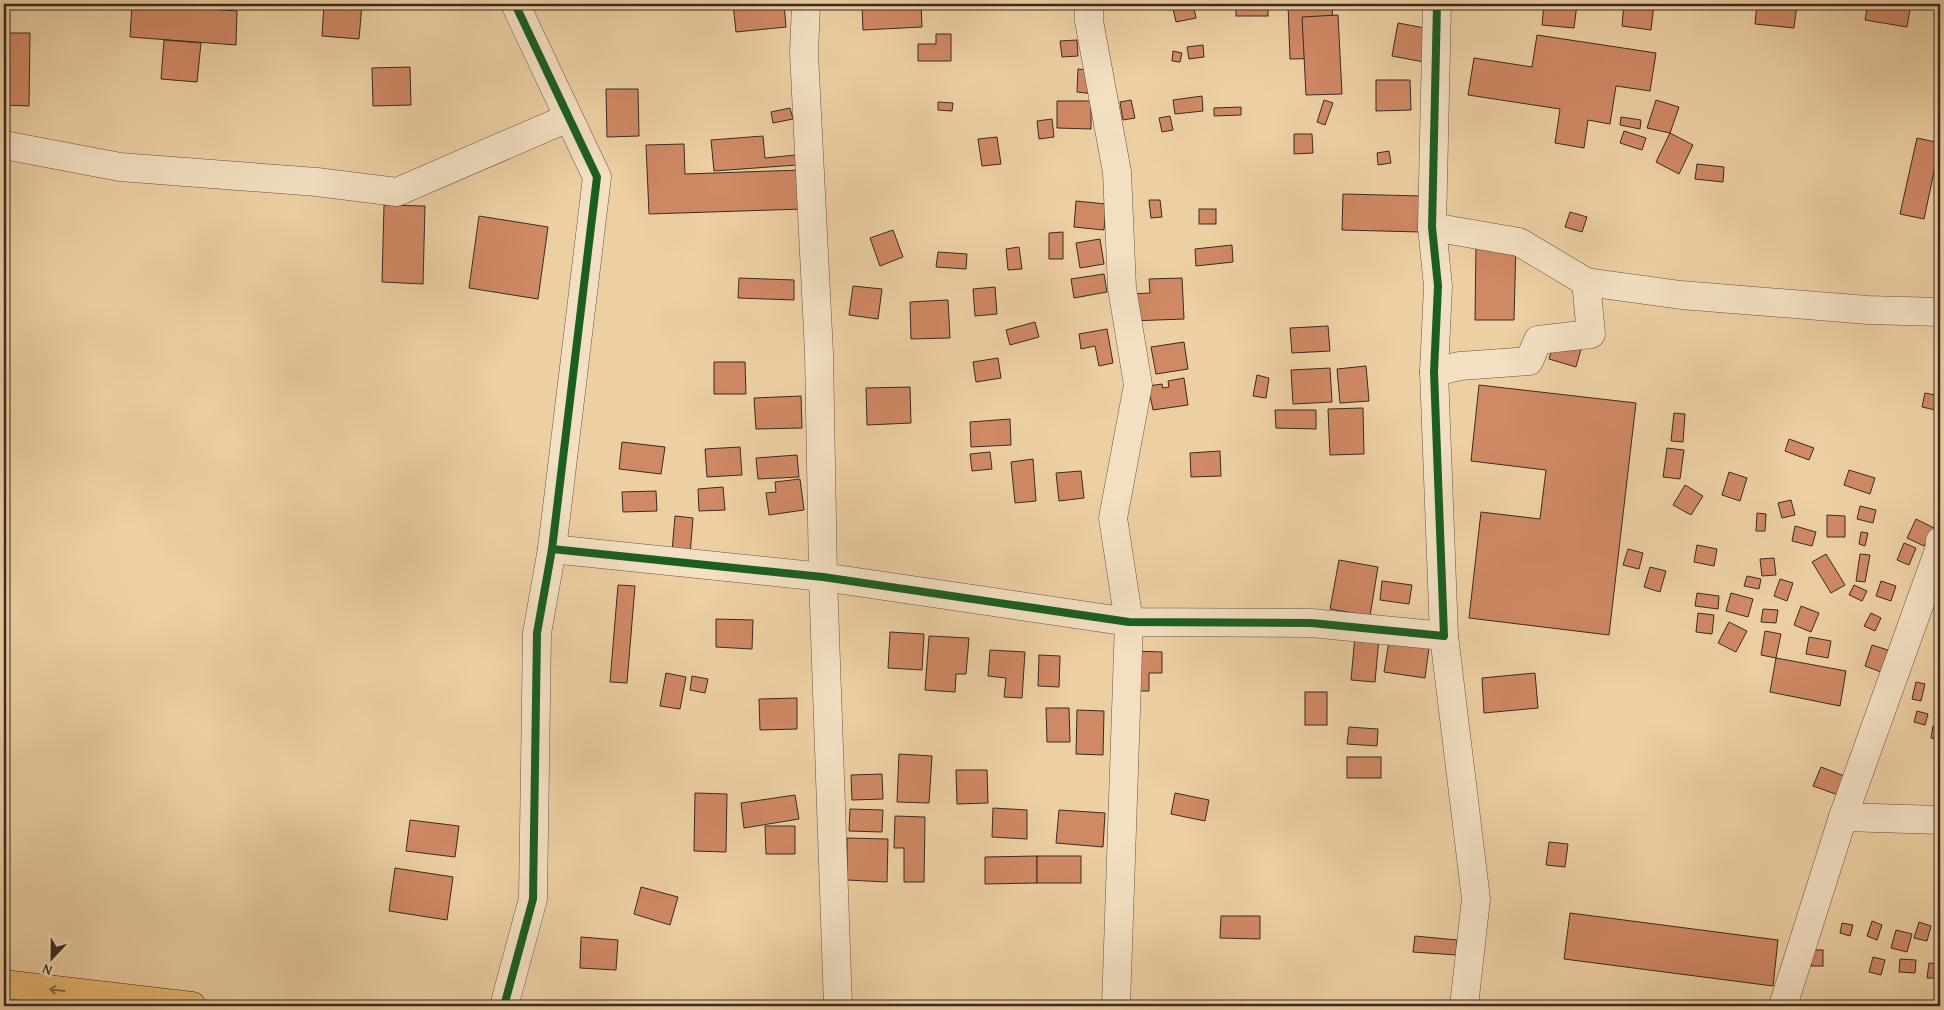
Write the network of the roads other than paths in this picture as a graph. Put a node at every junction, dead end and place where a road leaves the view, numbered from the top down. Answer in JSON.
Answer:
{"nodes":[{"id":1,"x":515,"y":4,"type":"edge"},
{"id":2,"x":806,"y":4,"type":"edge"},
{"id":3,"x":1089,"y":4,"type":"edge"},
{"id":4,"x":1437,"y":4,"type":"edge"},
{"id":5,"x":568,"y":118,"type":"junction"},
{"id":6,"x":4,"y":144,"type":"edge"},
{"id":7,"x":1432,"y":227,"type":"junction"},
{"id":8,"x":1586,"y":282,"type":"junction"},
{"id":9,"x":1940,"y":312,"type":"edge"},
{"id":10,"x":1434,"y":372,"type":"junction"},
{"id":11,"x":1940,"y":547,"type":"edge"},
{"id":12,"x":552,"y":549,"type":"junction"},
{"id":13,"x":823,"y":577,"type":"junction"},
{"id":14,"x":1129,"y":622,"type":"junction"},
{"id":15,"x":1444,"y":636,"type":"junction"},
{"id":16,"x":1843,"y":817,"type":"junction"},
{"id":17,"x":1940,"y":820,"type":"edge"},
{"id":18,"x":4,"y":984,"type":"edge"},
{"id":19,"x":192,"y":1006,"type":"edge"},
{"id":20,"x":504,"y":1006,"type":"edge"},
{"id":21,"x":838,"y":1006,"type":"edge"},
{"id":22,"x":1116,"y":1006,"type":"edge"},
{"id":23,"x":1464,"y":1006,"type":"edge"},
{"id":24,"x":1783,"y":1006,"type":"edge"}],
"edges":[{"from":1,"to":5,"type":"street"},
{"from":2,"to":13,"type":"street"},
{"from":3,"to":14,"type":"street"},
{"from":4,"to":7,"type":"street"},
{"from":5,"to":6,"type":"street"},
{"from":5,"to":12,"type":"street"},
{"from":7,"to":8,"type":"street"},
{"from":7,"to":10,"type":"street"},
{"from":8,"to":9,"type":"street"},
{"from":8,"to":10,"type":"street"},
{"from":10,"to":15,"type":"street"},
{"from":11,"to":16,"type":"street"},
{"from":12,"to":13,"type":"street"},
{"from":12,"to":20,"type":"street"},
{"from":13,"to":14,"type":"street"},
{"from":13,"to":21,"type":"street"},
{"from":14,"to":15,"type":"street"},
{"from":14,"to":22,"type":"street"},
{"from":15,"to":23,"type":"street"},
{"from":16,"to":17,"type":"street"},
{"from":16,"to":24,"type":"street"},
{"from":19,"to":18,"type":"highway","one_way":true}]}
